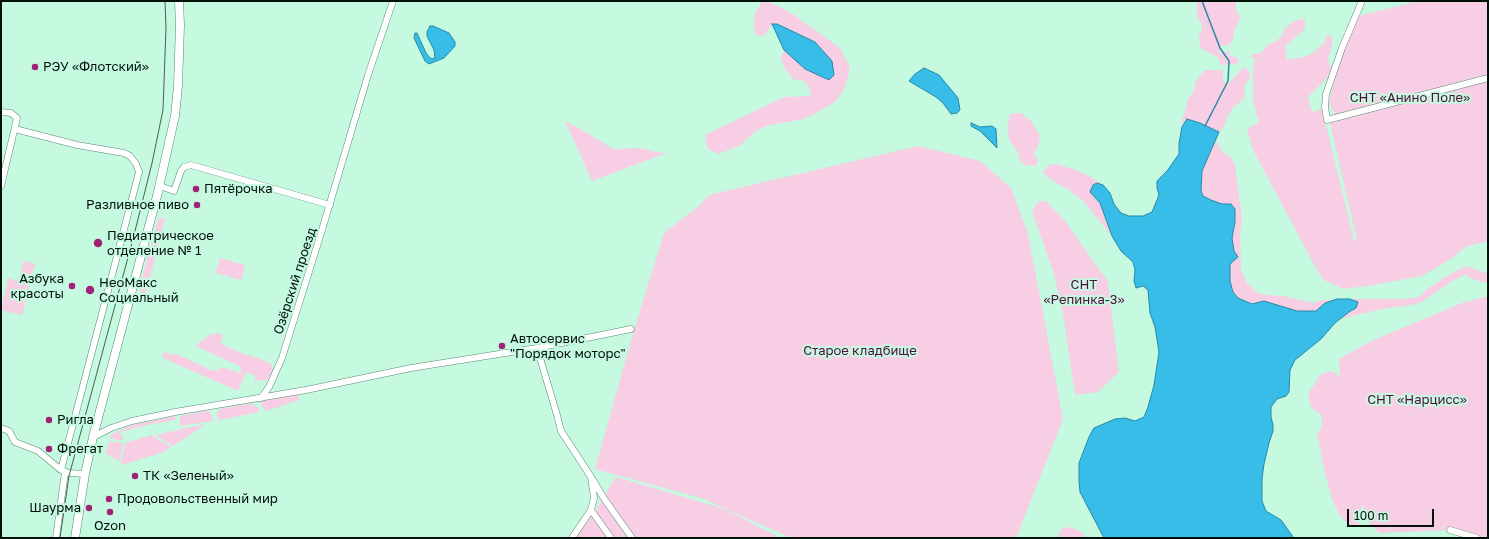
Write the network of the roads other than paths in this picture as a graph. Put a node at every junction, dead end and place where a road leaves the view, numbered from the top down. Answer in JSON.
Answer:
{"nodes":[{"id":1,"x":179,"y":1,"type":"edge"},
{"id":2,"x":393,"y":1,"type":"edge"},
{"id":3,"x":1362,"y":1,"type":"edge"},
{"id":4,"x":1488,"y":78,"type":"edge"},
{"id":5,"x":1,"y":112,"type":"edge"},
{"id":6,"x":15,"y":129,"type":"junction"},
{"id":7,"x":1,"y":186,"type":"edge"},
{"id":8,"x":160,"y":186,"type":"junction"},
{"id":9,"x":330,"y":205,"type":"junction"},
{"id":10,"x":631,"y":329,"type":"dead end"},
{"id":11,"x":537,"y":348,"type":"junction"},
{"id":12,"x":261,"y":398,"type":"junction"},
{"id":13,"x":1,"y":428,"type":"edge"},
{"id":14,"x":93,"y":437,"type":"junction"},
{"id":15,"x":63,"y":471,"type":"junction"},
{"id":16,"x":85,"y":474,"type":"junction"},
{"id":17,"x":591,"y":477,"type":"junction"},
{"id":18,"x":591,"y":510,"type":"junction"},
{"id":19,"x":1450,"y":530,"type":"dead end"},
{"id":20,"x":56,"y":538,"type":"edge"},
{"id":21,"x":75,"y":538,"type":"edge"},
{"id":22,"x":572,"y":538,"type":"edge"},
{"id":23,"x":611,"y":538,"type":"edge"},
{"id":24,"x":632,"y":538,"type":"edge"},
{"id":25,"x":1477,"y":538,"type":"edge"}],
"edges":[{"from":1,"to":8,"type":"main road"},
{"from":2,"to":9,"type":"street","name":"Озёрский проезд"},
{"from":3,"to":4,"type":"street"},
{"from":5,"to":6,"type":"street"},
{"from":6,"to":7,"type":"street"},
{"from":6,"to":15,"type":"street"},
{"from":8,"to":9,"type":"street"},
{"from":8,"to":14,"type":"main road"},
{"from":9,"to":12,"type":"street","name":"Озёрский проезд"},
{"from":10,"to":11,"type":"street"},
{"from":11,"to":12,"type":"street"},
{"from":11,"to":17,"type":"street"},
{"from":12,"to":14,"type":"street"},
{"from":13,"to":15,"type":"street"},
{"from":14,"to":16,"type":"main road"},
{"from":15,"to":16,"type":"street"},
{"from":15,"to":20,"type":"street"},
{"from":16,"to":21,"type":"main road"},
{"from":17,"to":18,"type":"street"},
{"from":17,"to":24,"type":"street"},
{"from":18,"to":22,"type":"street"},
{"from":18,"to":23,"type":"street"},
{"from":19,"to":25,"type":"street"}]}
